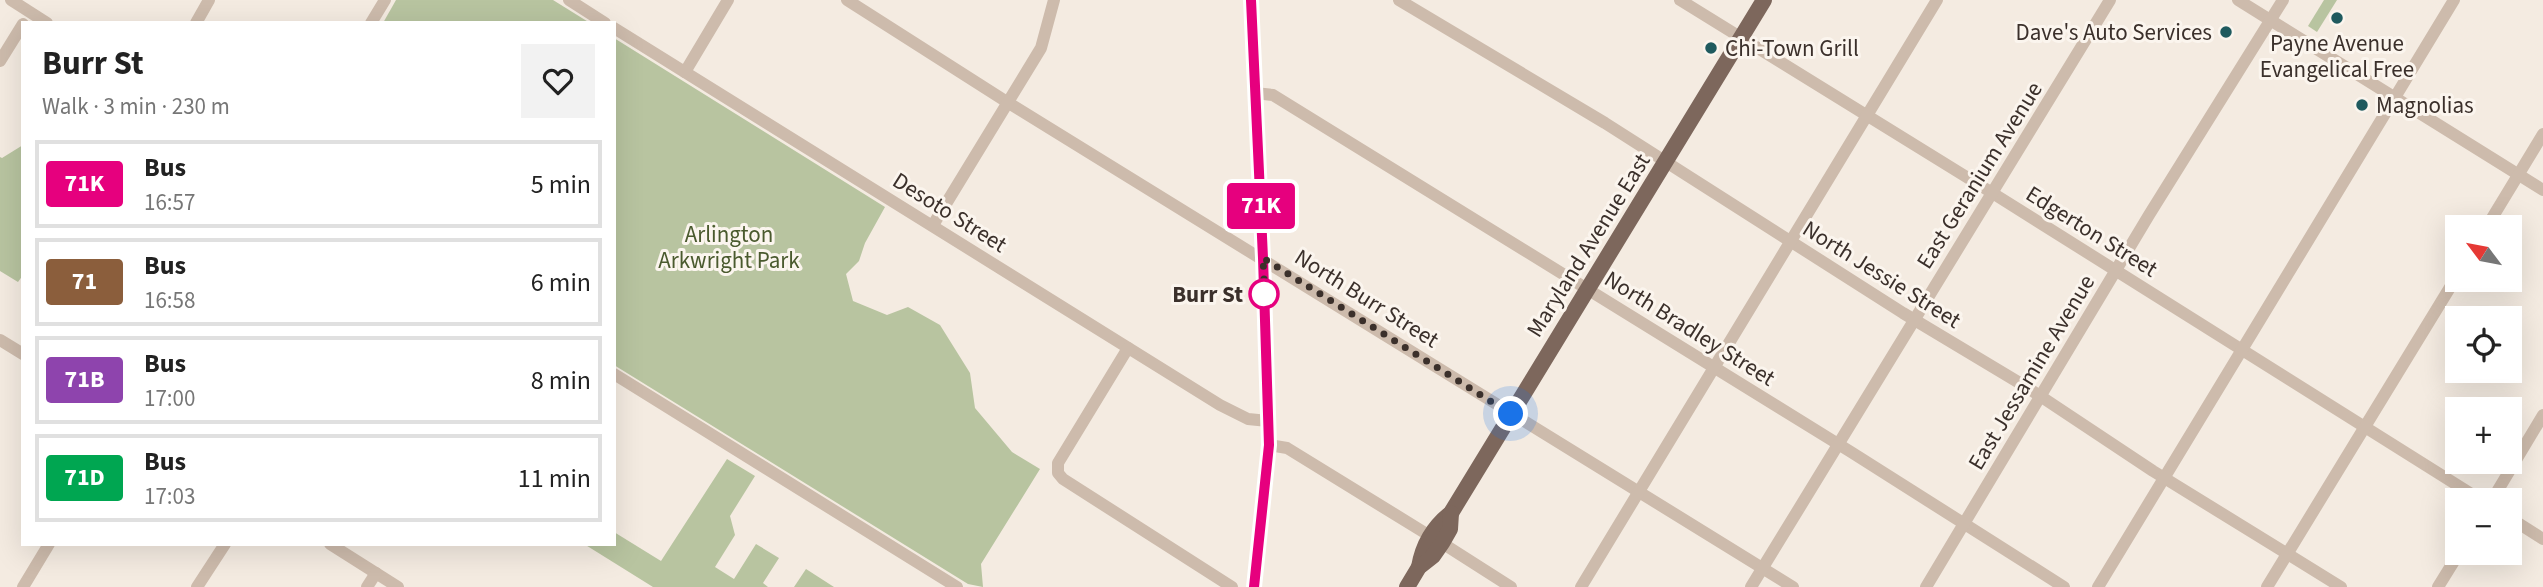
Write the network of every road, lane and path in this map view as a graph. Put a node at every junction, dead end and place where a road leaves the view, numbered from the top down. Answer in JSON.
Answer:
{"nodes":[{"id":1,"x":11,"y":0,"type":"edge"},
{"id":2,"x":37,"y":0,"type":"edge"},
{"id":3,"x":209,"y":0,"type":"edge"},
{"id":4,"x":385,"y":0,"type":"edge"},
{"id":5,"x":569,"y":0,"type":"edge"},
{"id":6,"x":728,"y":0,"type":"edge"},
{"id":7,"x":847,"y":0,"type":"edge"},
{"id":8,"x":1054,"y":0,"type":"edge"},
{"id":9,"x":1251,"y":0,"type":"edge"},
{"id":10,"x":1399,"y":0,"type":"edge"},
{"id":11,"x":1680,"y":0,"type":"edge"},
{"id":12,"x":1764,"y":0,"type":"edge"},
{"id":13,"x":1937,"y":0,"type":"edge"},
{"id":14,"x":2110,"y":0,"type":"edge"},
{"id":15,"x":2238,"y":0,"type":"edge"},
{"id":16,"x":2283,"y":0,"type":"edge"},
{"id":17,"x":2454,"y":0,"type":"edge"},
{"id":18,"x":25,"y":20,"type":"edge"},
{"id":19,"x":2270,"y":20,"type":"junction"},
{"id":20,"x":197,"y":21,"type":"edge"},
{"id":21,"x":372,"y":21,"type":"edge"},
{"id":22,"x":602,"y":21,"type":"edge"},
{"id":23,"x":21,"y":27,"type":"edge"},
{"id":24,"x":616,"y":29,"type":"edge"},
{"id":25,"x":1741,"y":38,"type":"junction"},
{"id":26,"x":0,"y":61,"type":"edge"},
{"id":27,"x":685,"y":72,"type":"junction"},
{"id":28,"x":1255,"y":93,"type":"junction"},
{"id":29,"x":2395,"y":97,"type":"junction"},
{"id":30,"x":1007,"y":102,"type":"junction"},
{"id":31,"x":1867,"y":116,"type":"junction"},
{"id":32,"x":2543,"y":134,"type":"edge"},
{"id":33,"x":1666,"y":161,"type":"junction"},
{"id":34,"x":2518,"y":174,"type":"junction"},
{"id":35,"x":2543,"y":190,"type":"edge"},
{"id":36,"x":1994,"y":194,"type":"junction"},
{"id":37,"x":2494,"y":215,"type":"edge"},
{"id":38,"x":933,"y":225,"type":"junction"},
{"id":39,"x":1791,"y":242,"type":"junction"},
{"id":40,"x":1263,"y":258,"type":"junction"},
{"id":41,"x":2116,"y":271,"type":"junction"},
{"id":42,"x":1587,"y":289,"type":"junction"},
{"id":43,"x":2447,"y":292,"type":"edge"},
{"id":44,"x":1915,"y":320,"type":"junction"},
{"id":45,"x":0,"y":340,"type":"edge"},
{"id":46,"x":1128,"y":348,"type":"junction"},
{"id":47,"x":2242,"y":351,"type":"junction"},
{"id":48,"x":21,"y":353,"type":"edge"},
{"id":49,"x":1714,"y":367,"type":"junction"},
{"id":50,"x":616,"y":375,"type":"edge"},
{"id":51,"x":2040,"y":396,"type":"junction"},
{"id":52,"x":1511,"y":414,"type":"junction"},
{"id":53,"x":2543,"y":415,"type":"edge"},
{"id":54,"x":1268,"y":421,"type":"junction"},
{"id":55,"x":2366,"y":428,"type":"junction"},
{"id":56,"x":1838,"y":444,"type":"junction"},
{"id":57,"x":1269,"y":445,"type":"junction"},
{"id":58,"x":2165,"y":477,"type":"junction"},
{"id":59,"x":2462,"y":488,"type":"edge"},
{"id":60,"x":2498,"y":488,"type":"edge"},
{"id":61,"x":1638,"y":492,"type":"junction"},
{"id":62,"x":1964,"y":525,"type":"junction"},
{"id":63,"x":2522,"y":526,"type":"edge"},
{"id":64,"x":2543,"y":539,"type":"edge"},
{"id":65,"x":1436,"y":540,"type":"junction"},
{"id":66,"x":48,"y":546,"type":"edge"},
{"id":67,"x":224,"y":546,"type":"edge"},
{"id":68,"x":333,"y":546,"type":"edge"},
{"id":69,"x":2287,"y":554,"type":"junction"},
{"id":70,"x":2452,"y":565,"type":"edge"},
{"id":71,"x":1763,"y":568,"type":"junction"},
{"id":72,"x":376,"y":573,"type":"junction"},
{"id":73,"x":23,"y":587,"type":"edge"},
{"id":74,"x":197,"y":587,"type":"edge"},
{"id":75,"x":367,"y":587,"type":"edge"},
{"id":76,"x":398,"y":587,"type":"edge"},
{"id":77,"x":957,"y":587,"type":"edge"},
{"id":78,"x":1232,"y":587,"type":"edge"},
{"id":79,"x":1254,"y":587,"type":"edge"},
{"id":80,"x":1407,"y":587,"type":"edge"},
{"id":81,"x":1511,"y":587,"type":"edge"},
{"id":82,"x":1581,"y":587,"type":"edge"},
{"id":83,"x":1751,"y":587,"type":"edge"},
{"id":84,"x":1793,"y":587,"type":"edge"},
{"id":85,"x":1926,"y":587,"type":"edge"},
{"id":86,"x":2064,"y":587,"type":"edge"},
{"id":87,"x":2098,"y":587,"type":"edge"},
{"id":88,"x":2267,"y":587,"type":"edge"},
{"id":89,"x":2341,"y":587,"type":"edge"},
{"id":90,"x":2438,"y":587,"type":"edge"}],
"edges":[{"from":1,"to":18,"type":"street"},
{"from":2,"to":18,"type":"street"},
{"from":3,"to":20,"type":"street"},
{"from":4,"to":21,"type":"street"},
{"from":5,"to":22,"type":"street"},
{"from":6,"to":27,"type":"street"},
{"from":7,"to":30,"type":"street","name":"North Burr Street"},
{"from":8,"to":30,"type":"street"},
{"from":9,"to":28,"type":"street"},
{"from":10,"to":33,"type":"street","name":"North Jessie Street"},
{"from":11,"to":25,"type":"street","name":"Edgerton Street"},
{"from":12,"to":25,"type":"main road","name":"Maryland Avenue East"},
{"from":13,"to":31,"type":"street"},
{"from":14,"to":36,"type":"street","name":"East Geranium Avenue"},
{"from":15,"to":19,"type":"street"},
{"from":16,"to":19,"type":"street","name":"East Jessamine Avenue"},
{"from":17,"to":29,"type":"street"},
{"from":19,"to":29,"type":"street"},
{"from":19,"to":41,"type":"street","name":"East Jessamine Avenue"},
{"from":23,"to":26,"type":"street"},
{"from":24,"to":27,"type":"street","name":"Desoto Street"},
{"from":25,"to":31,"type":"street","name":"Edgerton Street"},
{"from":25,"to":33,"type":"main road","name":"Maryland Avenue East"},
{"from":27,"to":38,"type":"street","name":"Desoto Street"},
{"from":28,"to":40,"type":"street"},
{"from":28,"to":42,"type":"street","name":"North Bradley Street"},
{"from":29,"to":34,"type":"street"},
{"from":29,"to":47,"type":"street"},
{"from":30,"to":38,"type":"street"},
{"from":30,"to":40,"type":"street","name":"North Burr Street"},
{"from":31,"to":36,"type":"street","name":"Edgerton Street"},
{"from":31,"to":39,"type":"street"},
{"from":32,"to":34,"type":"street"},
{"from":33,"to":39,"type":"street","name":"North Jessie Street"},
{"from":33,"to":42,"type":"main road","name":"Maryland Avenue East"},
{"from":34,"to":35,"type":"street"},
{"from":34,"to":37,"type":"street"},
{"from":36,"to":41,"type":"street","name":"Edgerton Street"},
{"from":36,"to":44,"type":"street","name":"East Geranium Avenue"},
{"from":38,"to":46,"type":"street","name":"Desoto Street"},
{"from":39,"to":44,"type":"street","name":"North Jessie Street"},
{"from":39,"to":49,"type":"street"},
{"from":40,"to":52,"type":"street","name":"North Burr Street"},
{"from":40,"to":54,"type":"street"},
{"from":41,"to":47,"type":"street","name":"Edgerton Street"},
{"from":41,"to":51,"type":"street","name":"East Jessamine Avenue"},
{"from":42,"to":49,"type":"street","name":"North Bradley Street"},
{"from":42,"to":52,"type":"main road","name":"Maryland Avenue East"},
{"from":43,"to":55,"type":"street"},
{"from":44,"to":51,"type":"street","name":"North Jessie Street"},
{"from":44,"to":56,"type":"street","name":"East Geranium Avenue"},
{"from":45,"to":48,"type":"street"},
{"from":46,"to":54,"type":"street","name":"Desoto Street"},
{"from":46,"to":78,"type":"street"},
{"from":47,"to":55,"type":"street","name":"Edgerton Street"},
{"from":47,"to":58,"type":"street"},
{"from":49,"to":56,"type":"street","name":"North Bradley Street"},
{"from":49,"to":61,"type":"street"},
{"from":50,"to":77,"type":"street"},
{"from":51,"to":58,"type":"street","name":"North Jessie Street"},
{"from":51,"to":62,"type":"street","name":"East Jessamine Avenue"},
{"from":52,"to":61,"type":"street","name":"North Burr Street"},
{"from":52,"to":65,"type":"main road","name":"Maryland Avenue East"},
{"from":53,"to":60,"type":"street"},
{"from":54,"to":57,"type":"street"},
{"from":55,"to":59,"type":"street","name":"Edgerton Street"},
{"from":55,"to":69,"type":"street"},
{"from":56,"to":62,"type":"street","name":"North Bradley Street"},
{"from":56,"to":71,"type":"street","name":"East Geranium Avenue"},
{"from":57,"to":65,"type":"street"},
{"from":57,"to":79,"type":"street"},
{"from":58,"to":69,"type":"street","name":"North Jessie Street"},
{"from":58,"to":87,"type":"street"},
{"from":61,"to":71,"type":"street","name":"North Burr Street"},
{"from":61,"to":82,"type":"street"},
{"from":62,"to":85,"type":"street","name":"East Jessamine Avenue"},
{"from":62,"to":86,"type":"street","name":"North Bradley Street"},
{"from":63,"to":64,"type":"street"},
{"from":65,"to":80,"type":"main road","name":"Maryland Avenue East"},
{"from":65,"to":81,"type":"street"},
{"from":66,"to":73,"type":"street"},
{"from":67,"to":74,"type":"street"},
{"from":68,"to":72,"type":"street"},
{"from":69,"to":88,"type":"street"},
{"from":69,"to":89,"type":"street","name":"North Jessie Street"},
{"from":70,"to":90,"type":"street"},
{"from":71,"to":83,"type":"street","name":"East Geranium Avenue"},
{"from":71,"to":84,"type":"street","name":"North Burr Street"},
{"from":72,"to":75,"type":"street"},
{"from":72,"to":76,"type":"street"}]}
